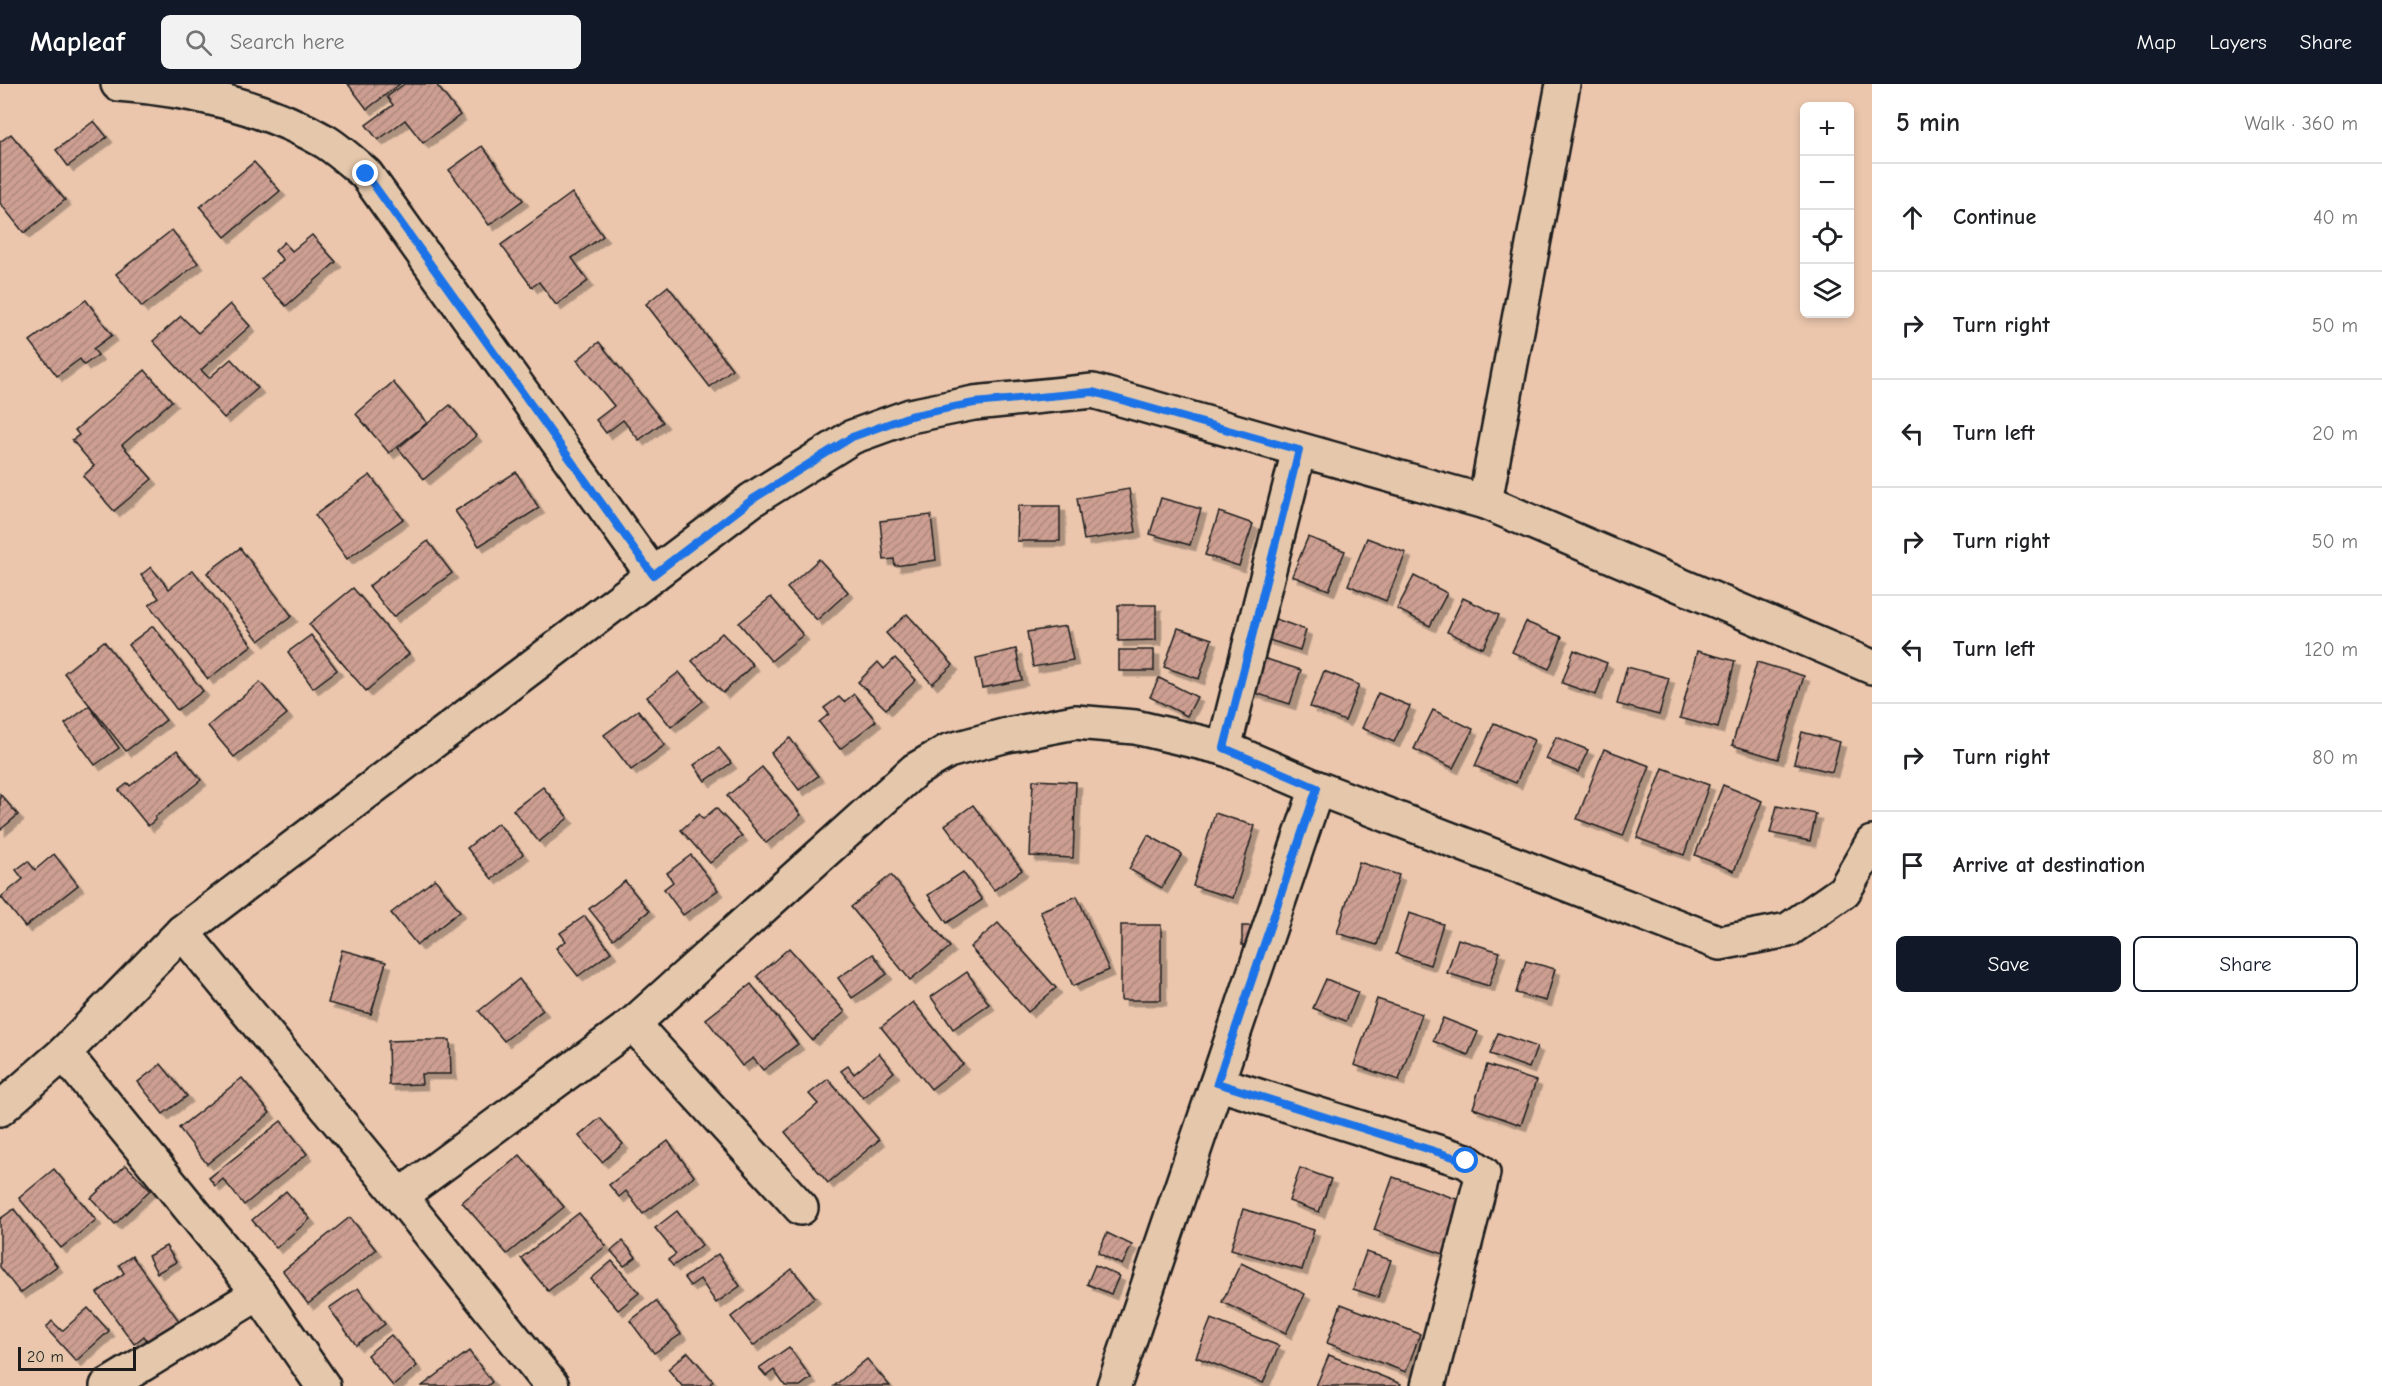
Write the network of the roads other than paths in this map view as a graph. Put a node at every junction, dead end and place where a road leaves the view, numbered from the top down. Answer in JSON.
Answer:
{"nodes":[{"id":1,"x":118,"y":84,"type":"edge"},
{"id":2,"x":1563,"y":84,"type":"edge"},
{"id":3,"x":1299,"y":450,"type":"junction"},
{"id":4,"x":1485,"y":502,"type":"junction"},
{"id":5,"x":653,"y":575,"type":"junction"},
{"id":6,"x":1872,"y":667,"type":"edge"},
{"id":7,"x":1224,"y":748,"type":"junction"},
{"id":8,"x":1317,"y":788,"type":"junction"},
{"id":9,"x":1872,"y":843,"type":"edge"},
{"id":10,"x":182,"y":932,"type":"junction"},
{"id":11,"x":633,"y":1024,"type":"junction"},
{"id":12,"x":64,"y":1053,"type":"junction"},
{"id":13,"x":1217,"y":1083,"type":"junction"},
{"id":14,"x":0,"y":1109,"type":"edge"},
{"id":15,"x":400,"y":1196,"type":"junction"},
{"id":16,"x":801,"y":1208,"type":"dead end"},
{"id":17,"x":259,"y":1293,"type":"junction"},
{"id":18,"x":107,"y":1386,"type":"edge"},
{"id":19,"x":323,"y":1386,"type":"edge"},
{"id":20,"x":552,"y":1386,"type":"edge"},
{"id":21,"x":1114,"y":1386,"type":"edge"},
{"id":22,"x":1428,"y":1386,"type":"edge"}],
"edges":[{"from":1,"to":5,"type":"street"},
{"from":2,"to":4,"type":"street"},
{"from":3,"to":4,"type":"street"},
{"from":3,"to":5,"type":"street"},
{"from":3,"to":7,"type":"street"},
{"from":4,"to":6,"type":"street"},
{"from":5,"to":10,"type":"street"},
{"from":7,"to":8,"type":"street"},
{"from":7,"to":11,"type":"street"},
{"from":8,"to":9,"type":"street"},
{"from":8,"to":13,"type":"street"},
{"from":10,"to":12,"type":"street"},
{"from":10,"to":15,"type":"street"},
{"from":11,"to":15,"type":"street"},
{"from":11,"to":16,"type":"street"},
{"from":12,"to":14,"type":"street"},
{"from":12,"to":17,"type":"street"},
{"from":13,"to":21,"type":"street"},
{"from":13,"to":22,"type":"street"},
{"from":15,"to":20,"type":"street"},
{"from":17,"to":18,"type":"street"},
{"from":17,"to":19,"type":"street"}]}
